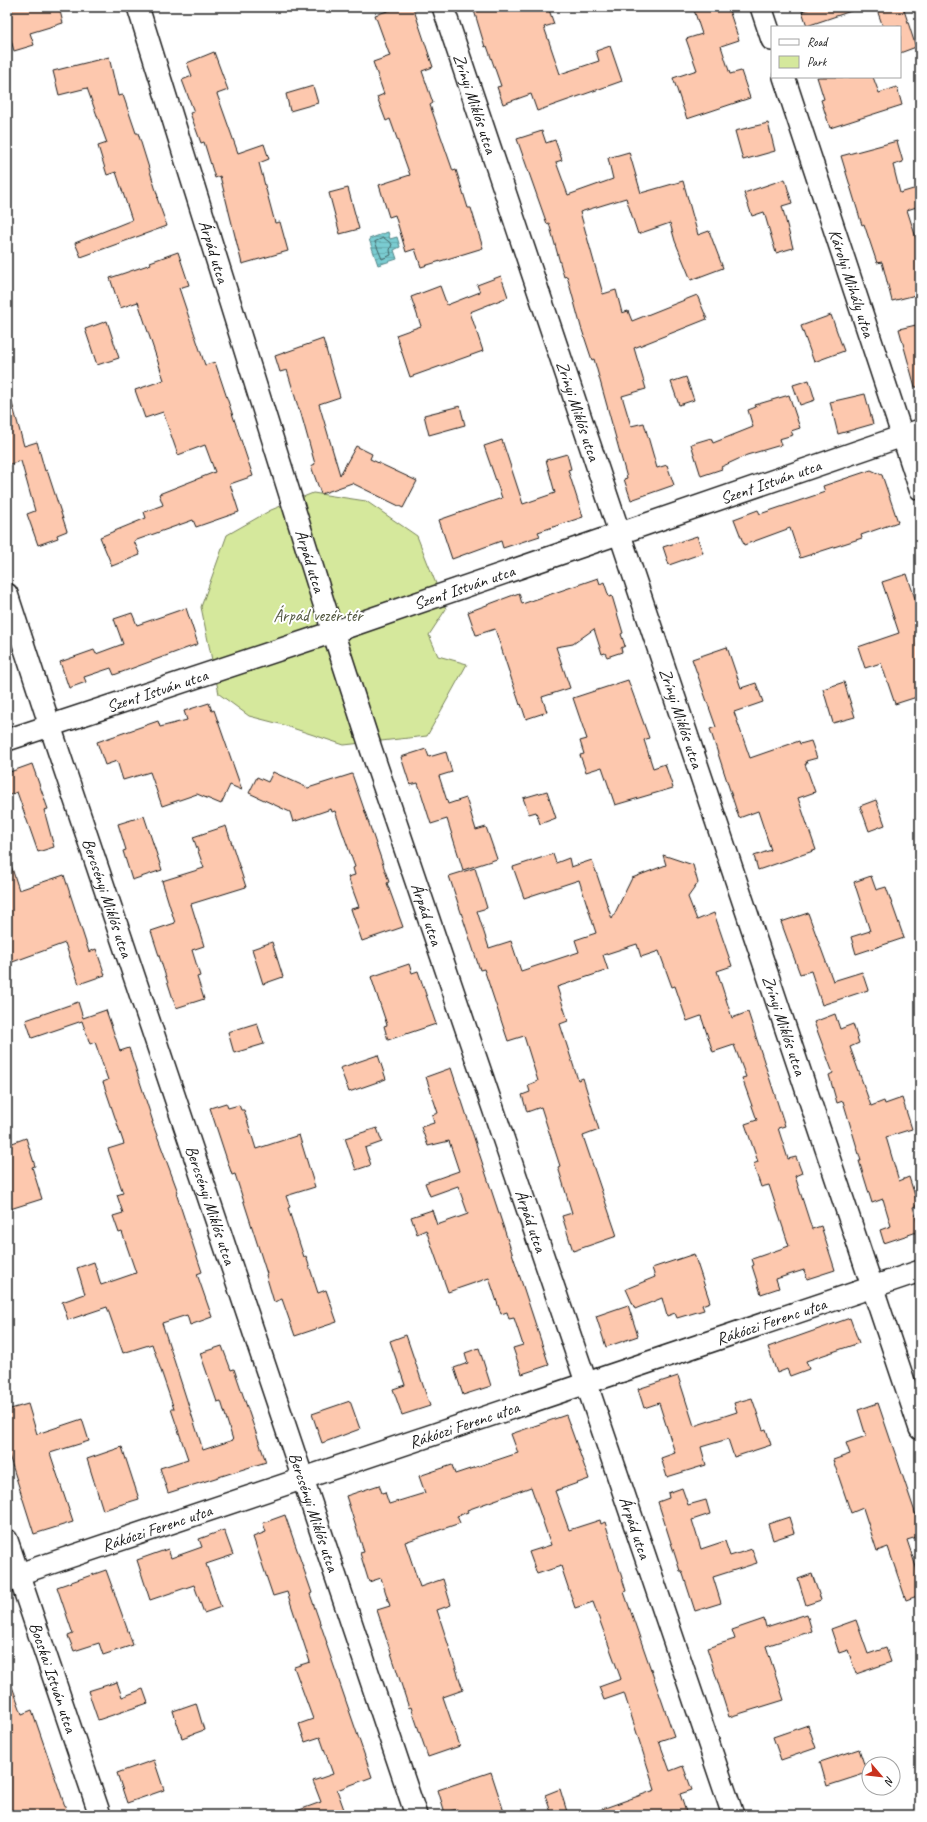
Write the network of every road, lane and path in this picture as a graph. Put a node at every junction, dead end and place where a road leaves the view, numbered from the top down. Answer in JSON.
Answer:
{"nodes":[{"id":1,"x":138,"y":7,"type":"edge"},
{"id":2,"x":443,"y":7,"type":"edge"},
{"id":3,"x":761,"y":7,"type":"edge"},
{"id":4,"x":771,"y":37,"type":"edge"},
{"id":5,"x":784,"y":78,"type":"edge"},
{"id":6,"x":911,"y":433,"type":"edge"},
{"id":7,"x":920,"y":489,"type":"edge"},
{"id":8,"x":619,"y":534,"type":"junction"},
{"id":9,"x":7,"y":594,"type":"edge"},
{"id":10,"x":333,"y":632,"type":"junction"},
{"id":11,"x":50,"y":726,"type":"junction"},
{"id":12,"x":7,"y":740,"type":"edge"},
{"id":13,"x":920,"y":1271,"type":"edge"},
{"id":14,"x":873,"y":1287,"type":"junction"},
{"id":15,"x":587,"y":1383,"type":"junction"},
{"id":16,"x":920,"y":1429,"type":"edge"},
{"id":17,"x":304,"y":1478,"type":"junction"},
{"id":18,"x":7,"y":1540,"type":"edge"},
{"id":19,"x":13,"y":1576,"type":"edge"},
{"id":20,"x":100,"y":1815,"type":"edge"},
{"id":21,"x":416,"y":1815,"type":"edge"},
{"id":22,"x":733,"y":1815,"type":"edge"}],
"edges":[{"from":1,"to":10,"type":"street","name":"Árpád utca"},
{"from":2,"to":8,"type":"street","name":"Zrínyi Miklós utca"},
{"from":3,"to":4,"type":"street"},
{"from":5,"to":6,"type":"street","name":"Károlyi Mihály utca"},
{"from":6,"to":7,"type":"street","name":"Károlyi Mihály utca"},
{"from":6,"to":8,"type":"street","name":"Szent István utca"},
{"from":8,"to":10,"type":"street","name":"Szent István utca"},
{"from":8,"to":14,"type":"street","name":"Zrínyi Miklós utca"},
{"from":9,"to":11,"type":"street","name":"Bercsényi Miklós utca"},
{"from":10,"to":11,"type":"street","name":"Szent István utca"},
{"from":10,"to":15,"type":"street","name":"Árpád utca"},
{"from":11,"to":12,"type":"street","name":"Szent István utca"},
{"from":11,"to":17,"type":"street","name":"Bercsényi Miklós utca"},
{"from":13,"to":14,"type":"street","name":"Rákóczi Ferenc utca"},
{"from":14,"to":15,"type":"street","name":"Rákóczi Ferenc utca"},
{"from":14,"to":16,"type":"street","name":"Zrínyi Miklós utca"},
{"from":15,"to":17,"type":"street","name":"Rákóczi Ferenc utca"},
{"from":15,"to":22,"type":"street","name":"Árpád utca"},
{"from":17,"to":19,"type":"street","name":"Rákóczi Ferenc utca"},
{"from":17,"to":21,"type":"street","name":"Bercsényi Miklós utca"},
{"from":18,"to":19,"type":"street","name":"Bocskai István utca"},
{"from":19,"to":20,"type":"street","name":"Bocskai István utca"}]}
